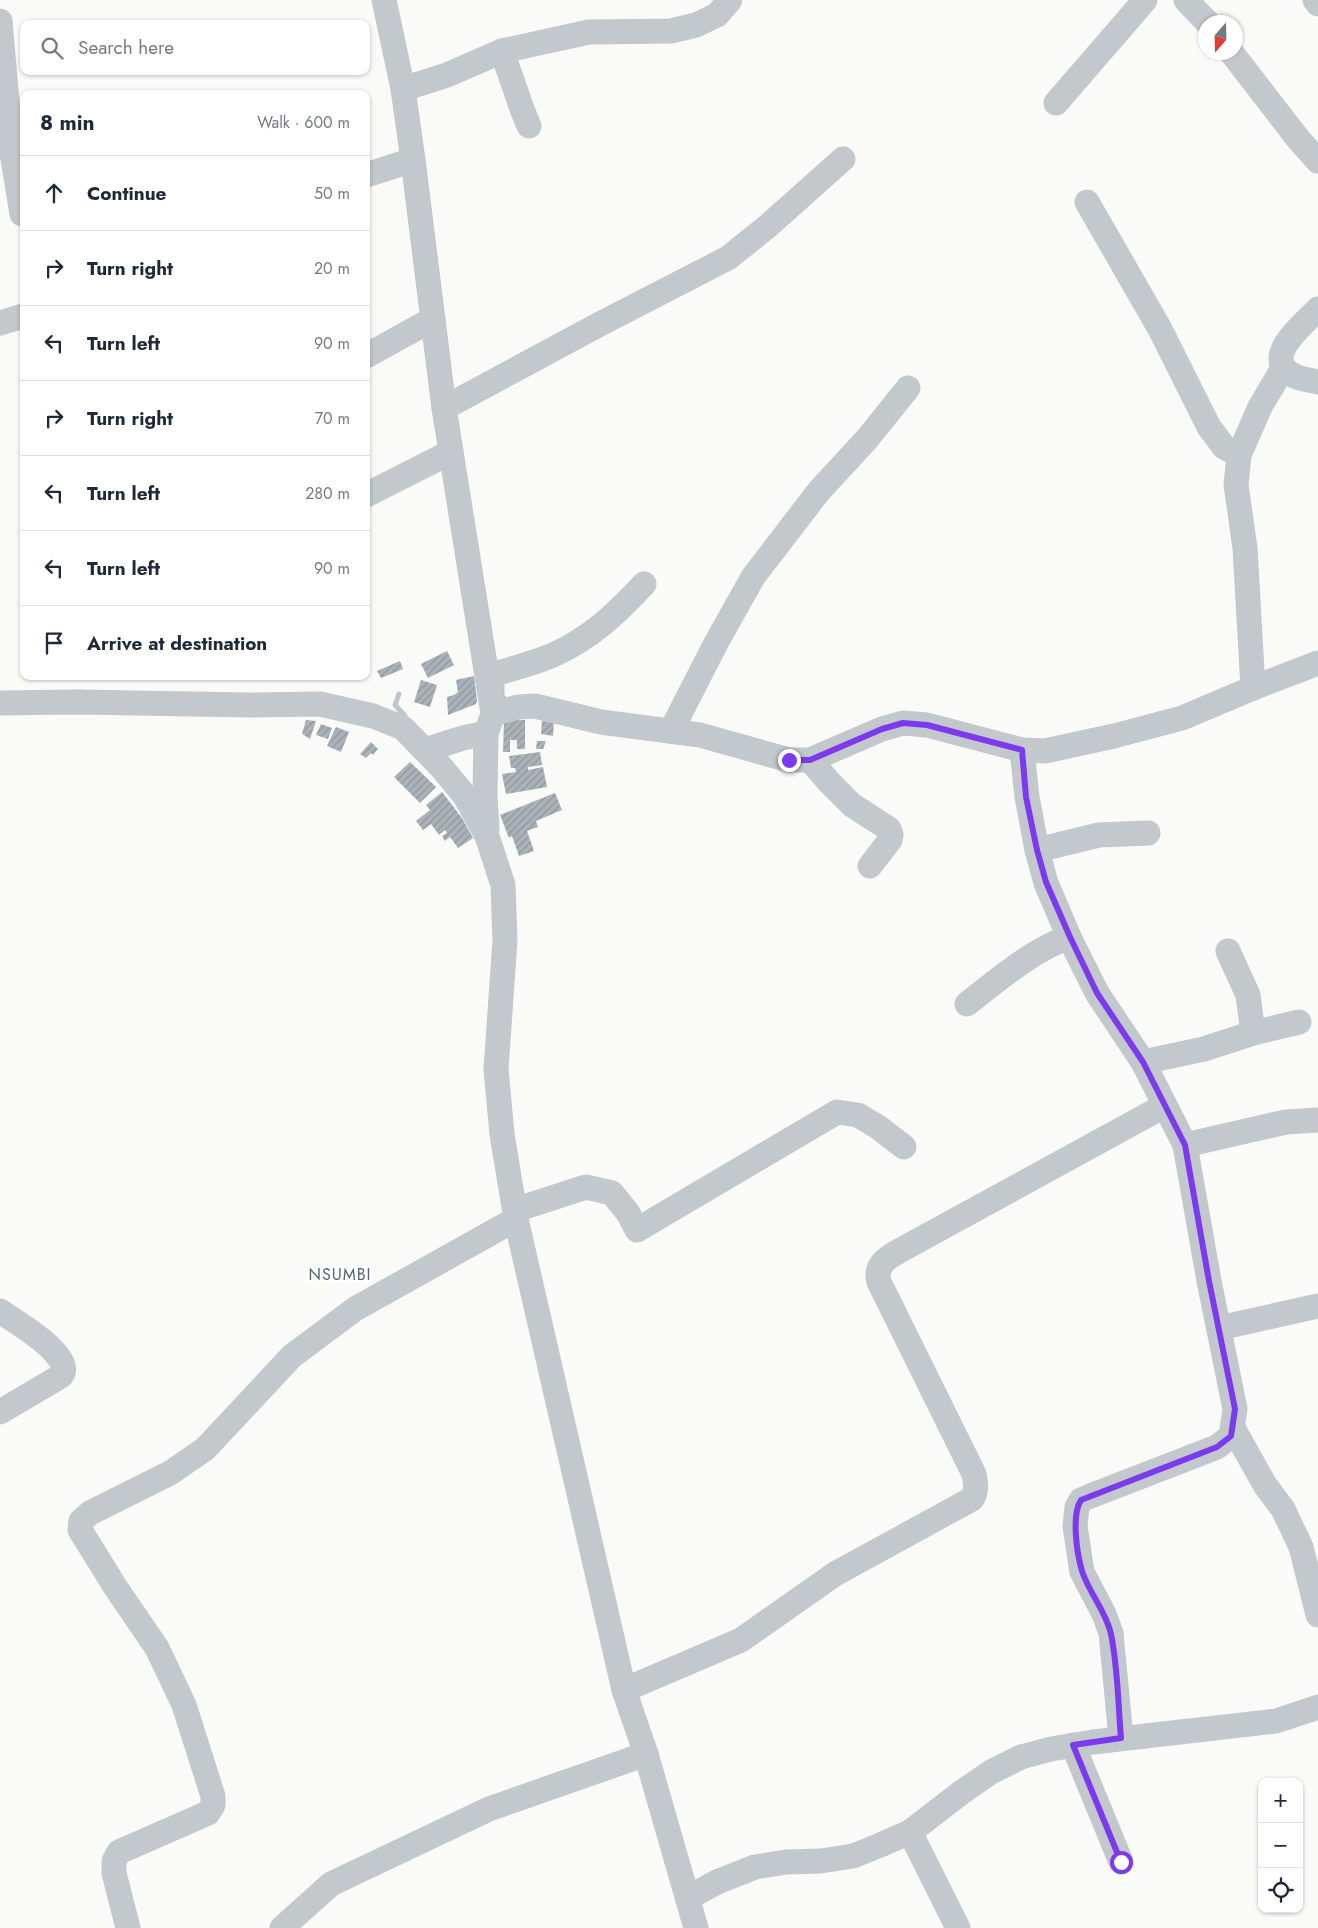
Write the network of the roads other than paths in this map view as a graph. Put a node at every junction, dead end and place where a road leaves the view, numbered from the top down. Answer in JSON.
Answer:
{"nodes":[{"id":1,"x":384,"y":0,"type":"edge"},
{"id":2,"x":730,"y":0,"type":"edge"},
{"id":3,"x":1145,"y":0,"type":"edge"},
{"id":4,"x":1186,"y":0,"type":"edge"},
{"id":5,"x":1315,"y":0,"type":"edge"},
{"id":6,"x":1318,"y":4,"type":"edge"},
{"id":7,"x":1201,"y":15,"type":"edge"},
{"id":8,"x":0,"y":21,"type":"edge"},
{"id":9,"x":502,"y":50,"type":"junction"},
{"id":10,"x":1237,"y":60,"type":"edge"},
{"id":11,"x":402,"y":89,"type":"junction"},
{"id":12,"x":1056,"y":103,"type":"dead end"},
{"id":13,"x":529,"y":126,"type":"dead end"},
{"id":14,"x":844,"y":159,"type":"dead end"},
{"id":15,"x":414,"y":160,"type":"junction"},
{"id":16,"x":1318,"y":160,"type":"edge"},
{"id":17,"x":370,"y":174,"type":"edge"},
{"id":18,"x":1087,"y":202,"type":"dead end"},
{"id":19,"x":15,"y":213,"type":"edge"},
{"id":20,"x":1318,"y":309,"type":"edge"},
{"id":21,"x":433,"y":319,"type":"junction"},
{"id":22,"x":370,"y":354,"type":"edge"},
{"id":23,"x":1283,"y":368,"type":"junction"},
{"id":24,"x":1318,"y":382,"type":"edge"},
{"id":25,"x":908,"y":388,"type":"dead end"},
{"id":26,"x":444,"y":408,"type":"junction"},
{"id":27,"x":451,"y":452,"type":"junction"},
{"id":28,"x":1239,"y":455,"type":"junction"},
{"id":29,"x":370,"y":493,"type":"edge"},
{"id":30,"x":644,"y":584,"type":"dead end"},
{"id":31,"x":1318,"y":663,"type":"edge"},
{"id":32,"x":487,"y":676,"type":"junction"},
{"id":33,"x":1253,"y":688,"type":"junction"},
{"id":34,"x":0,"y":703,"type":"edge"},
{"id":35,"x":490,"y":724,"type":"junction"},
{"id":36,"x":671,"y":730,"type":"junction"},
{"id":37,"x":425,"y":750,"type":"junction"},
{"id":38,"x":1022,"y":750,"type":"junction"},
{"id":39,"x":810,"y":760,"type":"junction"},
{"id":40,"x":1148,"y":833,"type":"dead end"},
{"id":41,"x":487,"y":836,"type":"junction"},
{"id":42,"x":1037,"y":850,"type":"junction"},
{"id":43,"x":870,"y":866,"type":"dead end"},
{"id":44,"x":1070,"y":937,"type":"junction"},
{"id":45,"x":1228,"y":952,"type":"dead end"},
{"id":46,"x":967,"y":1004,"type":"dead end"},
{"id":47,"x":1299,"y":1022,"type":"dead end"},
{"id":48,"x":1254,"y":1033,"type":"junction"},
{"id":49,"x":1143,"y":1062,"type":"junction"},
{"id":50,"x":1164,"y":1106,"type":"junction"},
{"id":51,"x":1318,"y":1120,"type":"edge"},
{"id":52,"x":1185,"y":1145,"type":"junction"},
{"id":53,"x":904,"y":1147,"type":"dead end"},
{"id":54,"x":515,"y":1214,"type":"junction"},
{"id":55,"x":1318,"y":1306,"type":"edge"},
{"id":56,"x":0,"y":1311,"type":"edge"},
{"id":57,"x":1219,"y":1328,"type":"junction"},
{"id":58,"x":0,"y":1412,"type":"edge"},
{"id":59,"x":1233,"y":1428,"type":"junction"},
{"id":60,"x":1318,"y":1615,"type":"edge"},
{"id":61,"x":624,"y":1690,"type":"junction"},
{"id":62,"x":1318,"y":1706,"type":"edge"},
{"id":63,"x":1121,"y":1738,"type":"junction"},
{"id":64,"x":1073,"y":1745,"type":"junction"},
{"id":65,"x":646,"y":1754,"type":"junction"},
{"id":66,"x":910,"y":1832,"type":"junction"},
{"id":67,"x":1121,"y":1862,"type":"dead end"},
{"id":68,"x":688,"y":1898,"type":"junction"},
{"id":69,"x":128,"y":1928,"type":"edge"},
{"id":70,"x":282,"y":1928,"type":"edge"},
{"id":71,"x":696,"y":1928,"type":"edge"},
{"id":72,"x":958,"y":1928,"type":"edge"}],
"edges":[{"from":1,"to":11,"type":"street"},
{"from":2,"to":9,"type":"street"},
{"from":3,"to":12,"type":"street"},
{"from":4,"to":7,"type":"street"},
{"from":5,"to":6,"type":"street"},
{"from":8,"to":19,"type":"street"},
{"from":9,"to":11,"type":"street"},
{"from":9,"to":13,"type":"street"},
{"from":10,"to":16,"type":"street"},
{"from":11,"to":15,"type":"street"},
{"from":14,"to":26,"type":"street"},
{"from":15,"to":17,"type":"street"},
{"from":15,"to":21,"type":"street"},
{"from":18,"to":28,"type":"street"},
{"from":20,"to":23,"type":"street"},
{"from":21,"to":22,"type":"street"},
{"from":21,"to":26,"type":"street"},
{"from":23,"to":24,"type":"street"},
{"from":23,"to":28,"type":"street"},
{"from":25,"to":36,"type":"street"},
{"from":26,"to":27,"type":"street"},
{"from":27,"to":29,"type":"street"},
{"from":27,"to":32,"type":"street"},
{"from":28,"to":33,"type":"street"},
{"from":30,"to":32,"type":"street"},
{"from":31,"to":33,"type":"street"},
{"from":32,"to":35,"type":"street"},
{"from":33,"to":38,"type":"street"},
{"from":34,"to":37,"type":"street"},
{"from":35,"to":36,"type":"street"},
{"from":35,"to":37,"type":"street"},
{"from":35,"to":41,"type":"street"},
{"from":36,"to":39,"type":"street"},
{"from":37,"to":41,"type":"street"},
{"from":38,"to":39,"type":"street"},
{"from":38,"to":42,"type":"street"},
{"from":39,"to":43,"type":"street"},
{"from":40,"to":42,"type":"street"},
{"from":41,"to":54,"type":"street"},
{"from":42,"to":44,"type":"street"},
{"from":44,"to":46,"type":"street"},
{"from":44,"to":49,"type":"street"},
{"from":45,"to":48,"type":"street"},
{"from":47,"to":48,"type":"street"},
{"from":48,"to":49,"type":"street"},
{"from":49,"to":50,"type":"street"},
{"from":50,"to":52,"type":"street"},
{"from":50,"to":61,"type":"street"},
{"from":51,"to":52,"type":"street"},
{"from":52,"to":57,"type":"street"},
{"from":53,"to":54,"type":"street"},
{"from":54,"to":61,"type":"street"},
{"from":54,"to":69,"type":"street"},
{"from":55,"to":57,"type":"street"},
{"from":56,"to":58,"type":"street"},
{"from":57,"to":59,"type":"street"},
{"from":59,"to":60,"type":"street"},
{"from":59,"to":63,"type":"street"},
{"from":61,"to":65,"type":"street"},
{"from":62,"to":63,"type":"street"},
{"from":63,"to":64,"type":"street"},
{"from":64,"to":66,"type":"street"},
{"from":64,"to":67,"type":"street"},
{"from":65,"to":68,"type":"street"},
{"from":65,"to":70,"type":"street"},
{"from":66,"to":68,"type":"street"},
{"from":66,"to":72,"type":"street"},
{"from":68,"to":71,"type":"street"}]}
